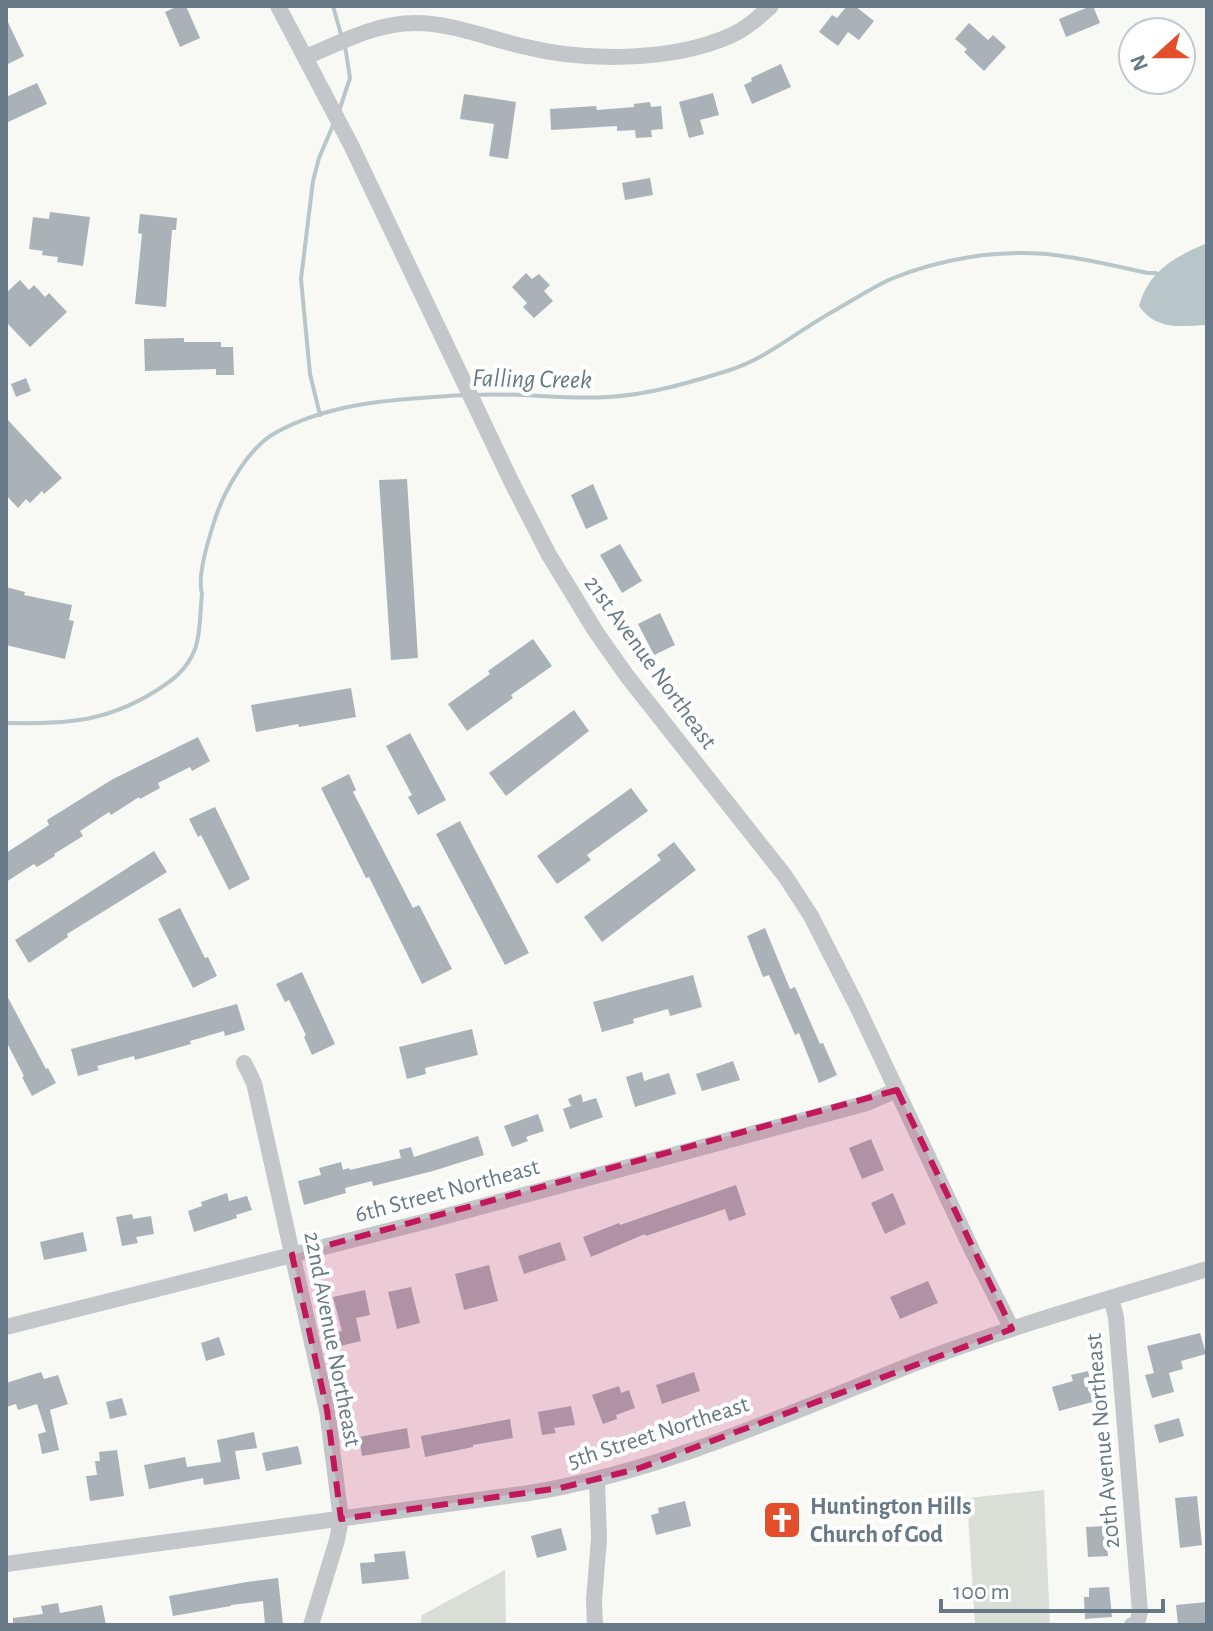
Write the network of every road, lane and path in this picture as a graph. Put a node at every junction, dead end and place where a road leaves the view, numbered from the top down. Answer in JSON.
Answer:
{"nodes":[{"id":1,"x":278,"y":6,"type":"edge"},
{"id":2,"x":771,"y":6,"type":"edge"},
{"id":3,"x":306,"y":57,"type":"junction"},
{"id":4,"x":244,"y":1063,"type":"dead end"},
{"id":5,"x":897,"y":1090,"type":"junction"},
{"id":6,"x":292,"y":1255,"type":"junction"},
{"id":7,"x":1207,"y":1269,"type":"edge"},
{"id":8,"x":1111,"y":1298,"type":"junction"},
{"id":9,"x":6,"y":1327,"type":"edge"},
{"id":10,"x":1012,"y":1329,"type":"junction"},
{"id":11,"x":597,"y":1480,"type":"junction"},
{"id":12,"x":341,"y":1519,"type":"junction"},
{"id":13,"x":6,"y":1564,"type":"edge"},
{"id":14,"x":311,"y":1625,"type":"edge"},
{"id":15,"x":595,"y":1625,"type":"edge"},
{"id":16,"x":1132,"y":1625,"type":"edge"}],
"edges":[{"from":1,"to":3,"type":"street","name":"21st Avenue Northeast"},
{"from":2,"to":3,"type":"street"},
{"from":3,"to":5,"type":"street","name":"21st Avenue Northeast"},
{"from":4,"to":6,"type":"street","name":"22nd Avenue Northeast"},
{"from":5,"to":6,"type":"street","name":"6th Street Northeast"},
{"from":5,"to":10,"type":"street","name":"21st Avenue Northeast"},
{"from":6,"to":9,"type":"street","name":"6th Street Northeast"},
{"from":6,"to":12,"type":"street","name":"22nd Avenue Northeast"},
{"from":7,"to":8,"type":"street","name":"5th Street Northeast"},
{"from":8,"to":10,"type":"street","name":"5th Street Northeast"},
{"from":8,"to":16,"type":"street","name":"20th Avenue Northeast"},
{"from":10,"to":11,"type":"street","name":"5th Street Northeast"},
{"from":11,"to":12,"type":"street","name":"5th Street Northeast"},
{"from":11,"to":15,"type":"street"},
{"from":12,"to":13,"type":"street","name":"5th Street Northeast"},
{"from":12,"to":14,"type":"street","name":"22nd Avenue Northeast"}]}
